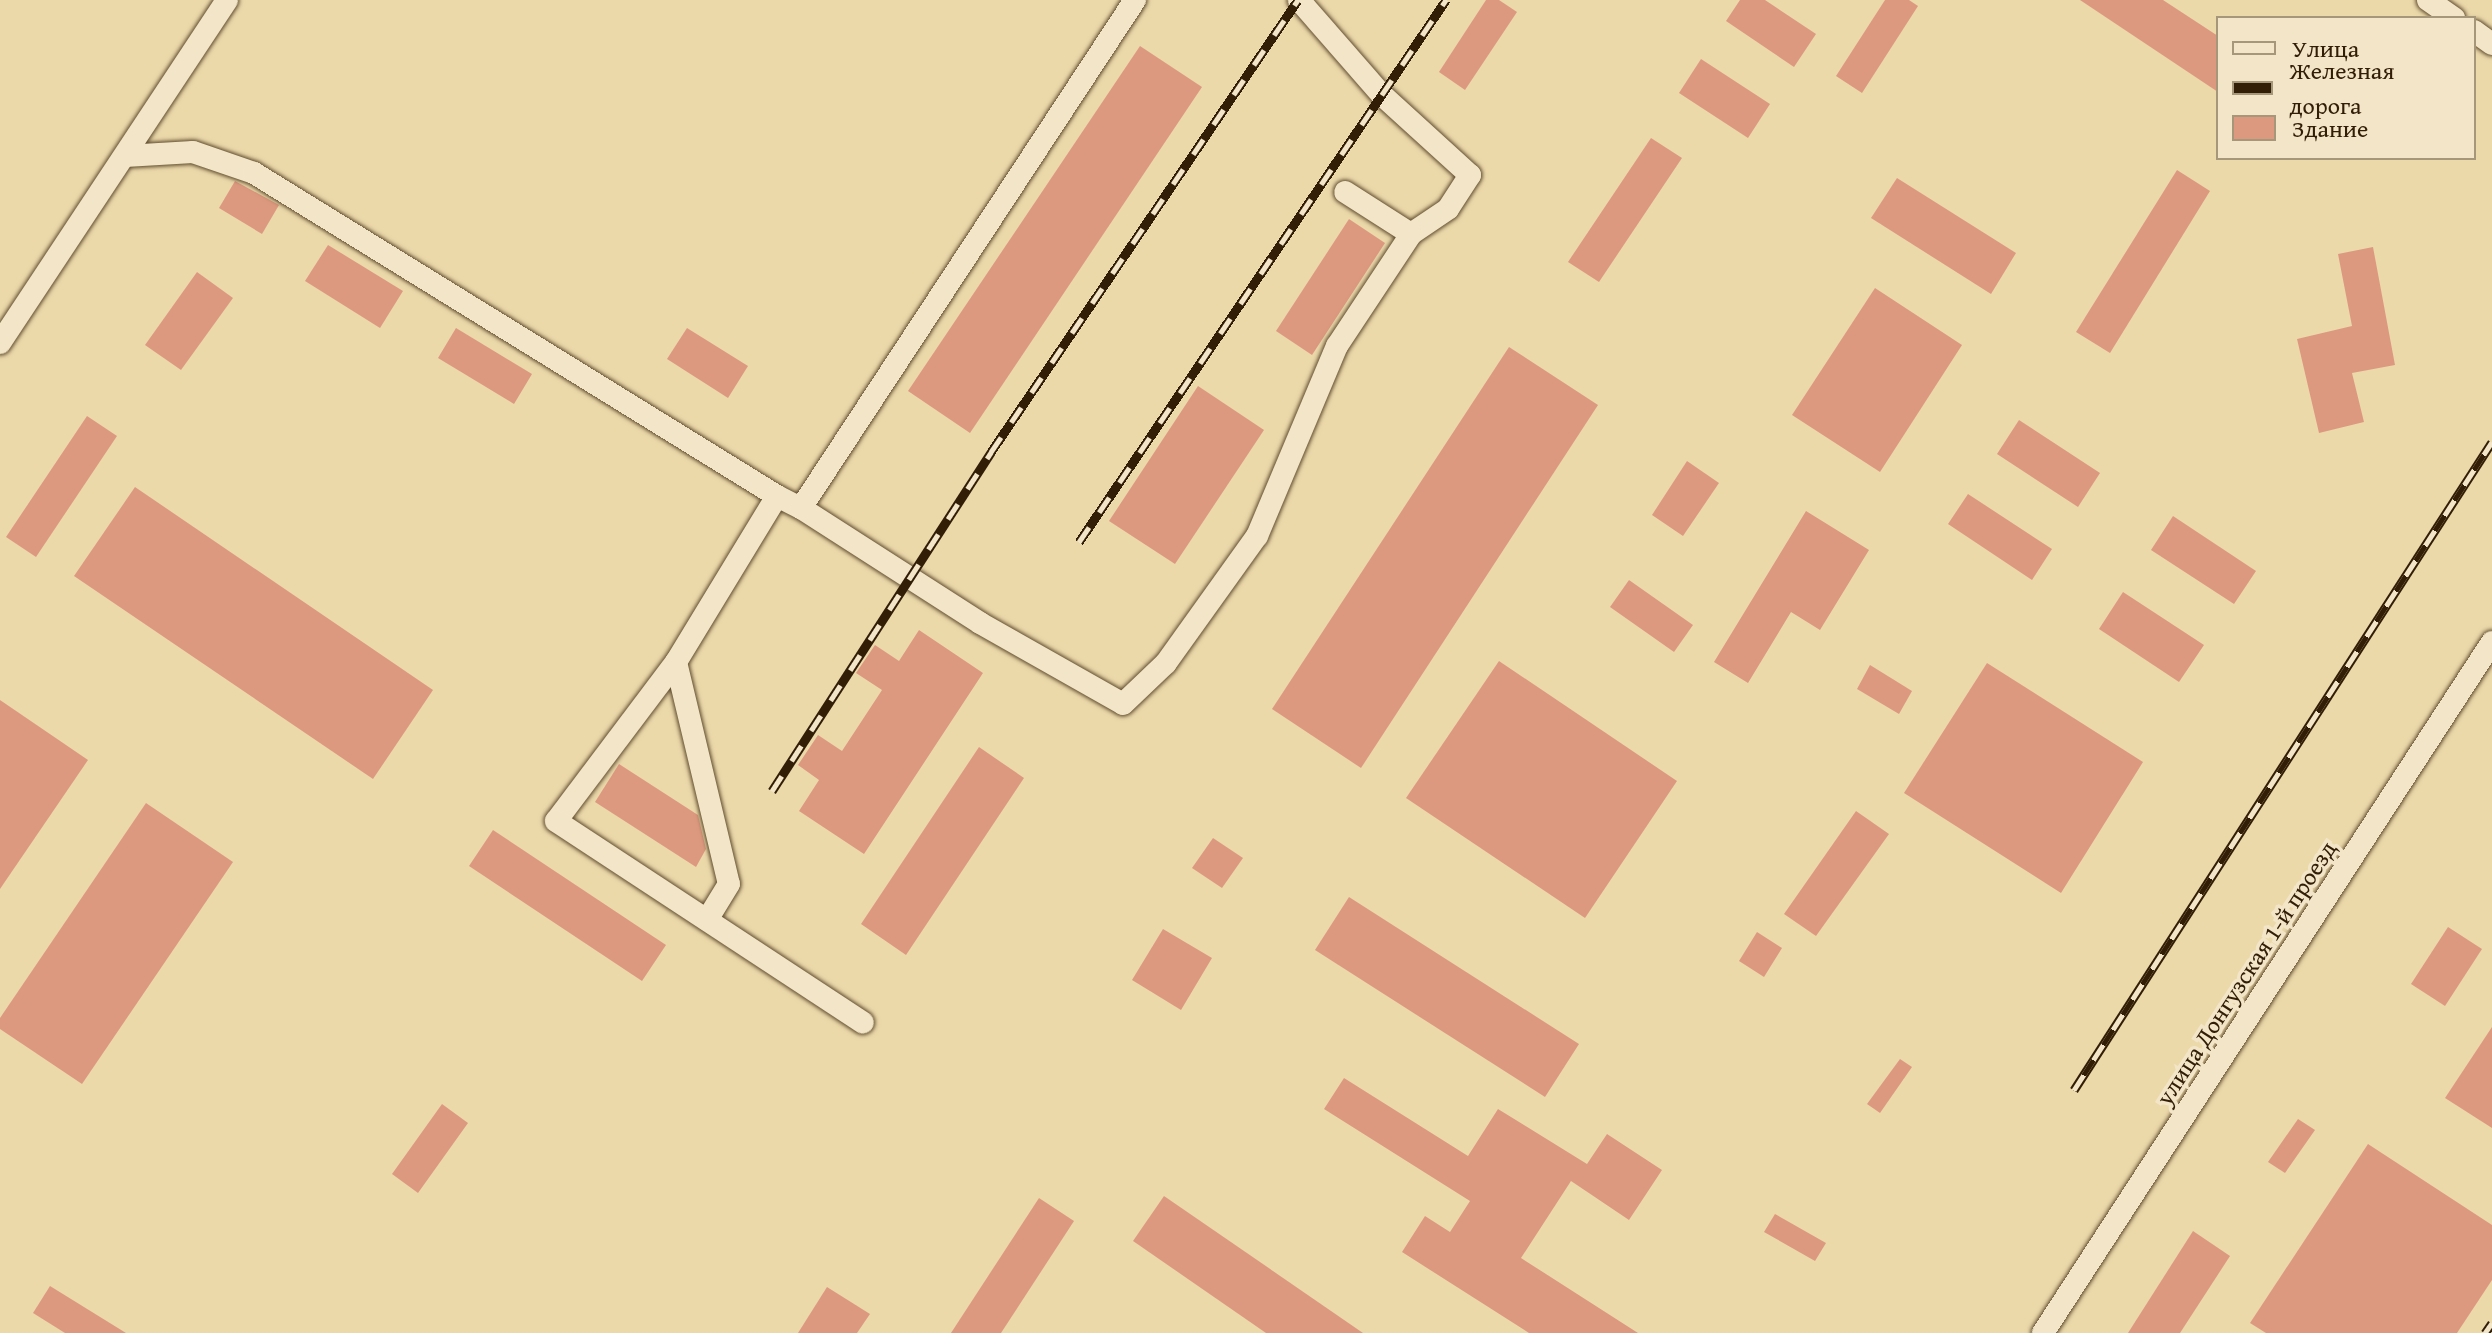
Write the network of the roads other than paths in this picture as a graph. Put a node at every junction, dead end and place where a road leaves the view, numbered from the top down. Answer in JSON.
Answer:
{"nodes":[{"id":1,"x":227,"y":0,"type":"edge"},
{"id":2,"x":1135,"y":0,"type":"edge"},
{"id":3,"x":1299,"y":0,"type":"edge"},
{"id":4,"x":2428,"y":0,"type":"edge"},
{"id":5,"x":2451,"y":16,"type":"edge"},
{"id":6,"x":125,"y":156,"type":"junction"},
{"id":7,"x":1345,"y":192,"type":"dead end"},
{"id":8,"x":1411,"y":234,"type":"junction"},
{"id":9,"x":0,"y":343,"type":"edge"},
{"id":10,"x":777,"y":496,"type":"junction"},
{"id":11,"x":801,"y":508,"type":"junction"},
{"id":12,"x":2492,"y":642,"type":"edge"},
{"id":13,"x":676,"y":662,"type":"junction"},
{"id":14,"x":707,"y":920,"type":"junction"},
{"id":15,"x":863,"y":1023,"type":"dead end"},
{"id":16,"x":2043,"y":1333,"type":"edge"}],
"edges":[{"from":1,"to":6,"type":"street"},
{"from":2,"to":11,"type":"street"},
{"from":3,"to":8,"type":"street"},
{"from":4,"to":5,"type":"street"},
{"from":6,"to":9,"type":"street"},
{"from":6,"to":10,"type":"street"},
{"from":7,"to":8,"type":"street"},
{"from":8,"to":11,"type":"street"},
{"from":10,"to":11,"type":"street"},
{"from":10,"to":13,"type":"street"},
{"from":12,"to":16,"type":"street","name":"улица Донгузская 1-й проезд"},
{"from":13,"to":14,"type":"street"},
{"from":13,"to":14,"type":"street"},
{"from":14,"to":15,"type":"street"}]}
